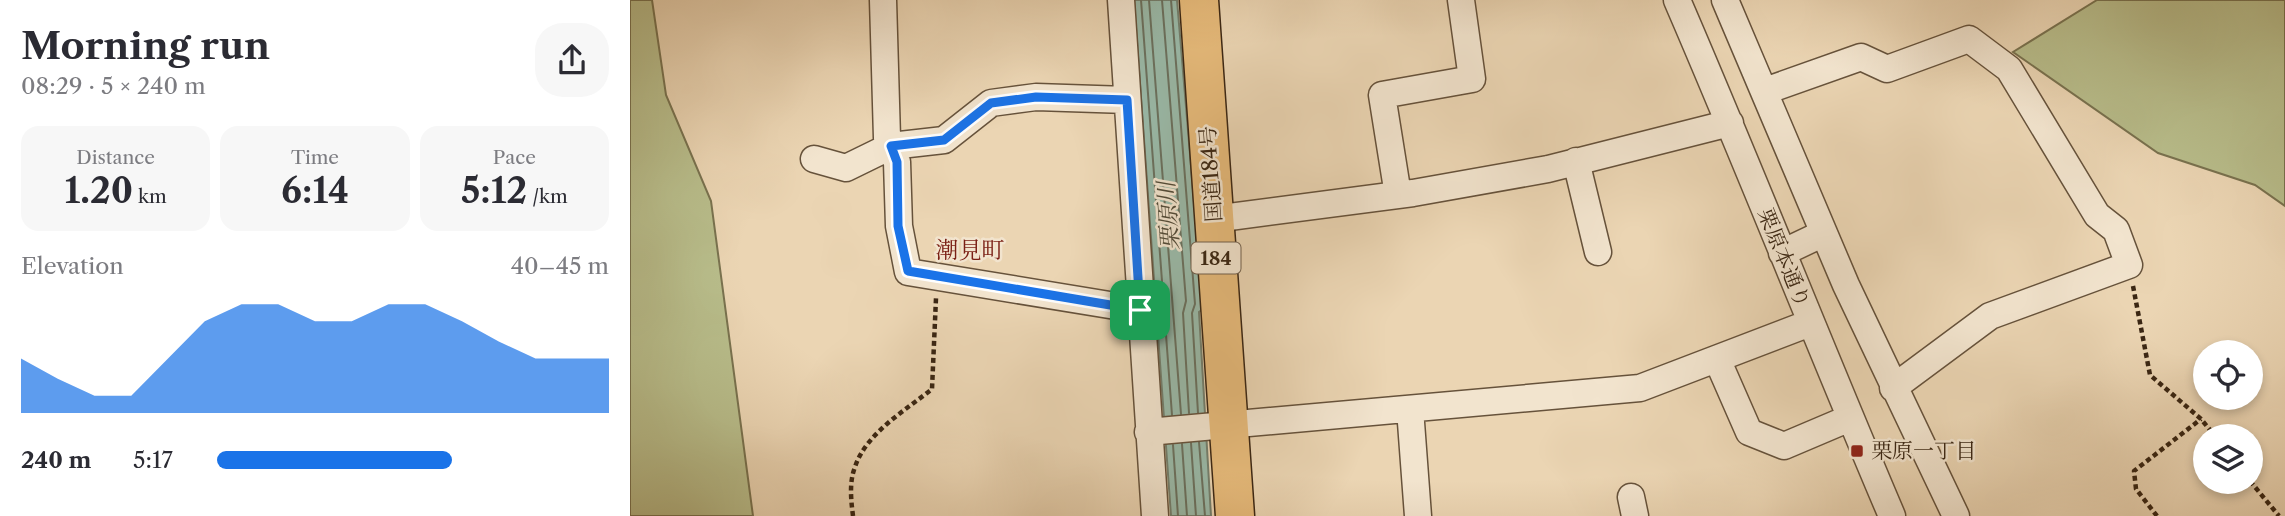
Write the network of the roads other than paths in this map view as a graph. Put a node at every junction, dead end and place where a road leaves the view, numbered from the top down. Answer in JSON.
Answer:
{"nodes":[{"id":1,"x":883,"y":0,"type":"edge"},
{"id":2,"x":1121,"y":0,"type":"edge"},
{"id":3,"x":1199,"y":0,"type":"edge"},
{"id":4,"x":1461,"y":0,"type":"edge"},
{"id":5,"x":1677,"y":0,"type":"edge"},
{"id":6,"x":1725,"y":0,"type":"edge"},
{"id":7,"x":1766,"y":91,"type":"junction"},
{"id":8,"x":1127,"y":100,"type":"junction"},
{"id":9,"x":1730,"y":123,"type":"junction"},
{"id":10,"x":891,"y":146,"type":"junction"},
{"id":11,"x":814,"y":159,"type":"dead end"},
{"id":12,"x":1576,"y":161,"type":"junction"},
{"id":13,"x":1398,"y":195,"type":"junction"},
{"id":14,"x":1214,"y":219,"type":"junction"},
{"id":15,"x":1825,"y":233,"type":"junction"},
{"id":16,"x":1598,"y":251,"type":"dead end"},
{"id":17,"x":1782,"y":253,"type":"junction"},
{"id":18,"x":1140,"y":310,"type":"junction"},
{"id":19,"x":1810,"y":323,"type":"junction"},
{"id":20,"x":1717,"y":359,"type":"junction"},
{"id":21,"x":1893,"y":388,"type":"junction"},
{"id":22,"x":1410,"y":409,"type":"junction"},
{"id":23,"x":1850,"y":418,"type":"junction"},
{"id":24,"x":1218,"y":425,"type":"junction"},
{"id":25,"x":1156,"y":431,"type":"junction"},
{"id":26,"x":1155,"y":516,"type":"edge"},
{"id":27,"x":1236,"y":516,"type":"edge"},
{"id":28,"x":1418,"y":516,"type":"edge"},
{"id":29,"x":1892,"y":516,"type":"edge"},
{"id":30,"x":1956,"y":516,"type":"edge"}],
"edges":[{"from":1,"to":10,"type":"street"},
{"from":2,"to":8,"type":"street"},
{"from":3,"to":14,"type":"highway","name":"国道184号","number":"184"},
{"from":4,"to":13,"type":"street"},
{"from":5,"to":9,"type":"street","name":"栗原本通り"},
{"from":6,"to":7,"type":"street"},
{"from":7,"to":15,"type":"street"},
{"from":7,"to":21,"type":"street"},
{"from":8,"to":10,"type":"street"},
{"from":8,"to":18,"type":"street"},
{"from":9,"to":12,"type":"street"},
{"from":9,"to":17,"type":"street","name":"栗原本通り"},
{"from":10,"to":11,"type":"street"},
{"from":10,"to":18,"type":"street"},
{"from":12,"to":13,"type":"street"},
{"from":12,"to":16,"type":"street"},
{"from":13,"to":14,"type":"street"},
{"from":14,"to":24,"type":"highway","name":"国道184号","number":"184"},
{"from":15,"to":17,"type":"street"},
{"from":15,"to":21,"type":"street"},
{"from":17,"to":19,"type":"street","name":"栗原本通り"},
{"from":18,"to":25,"type":"street"},
{"from":19,"to":20,"type":"street"},
{"from":19,"to":23,"type":"street","name":"栗原本通り"},
{"from":20,"to":22,"type":"street"},
{"from":20,"to":23,"type":"street"},
{"from":21,"to":30,"type":"street"},
{"from":22,"to":24,"type":"street"},
{"from":22,"to":28,"type":"street"},
{"from":23,"to":29,"type":"street","name":"栗原本通り"},
{"from":24,"to":25,"type":"street"},
{"from":24,"to":27,"type":"highway","name":"国道184号","number":"184"},
{"from":25,"to":26,"type":"street"}]}
